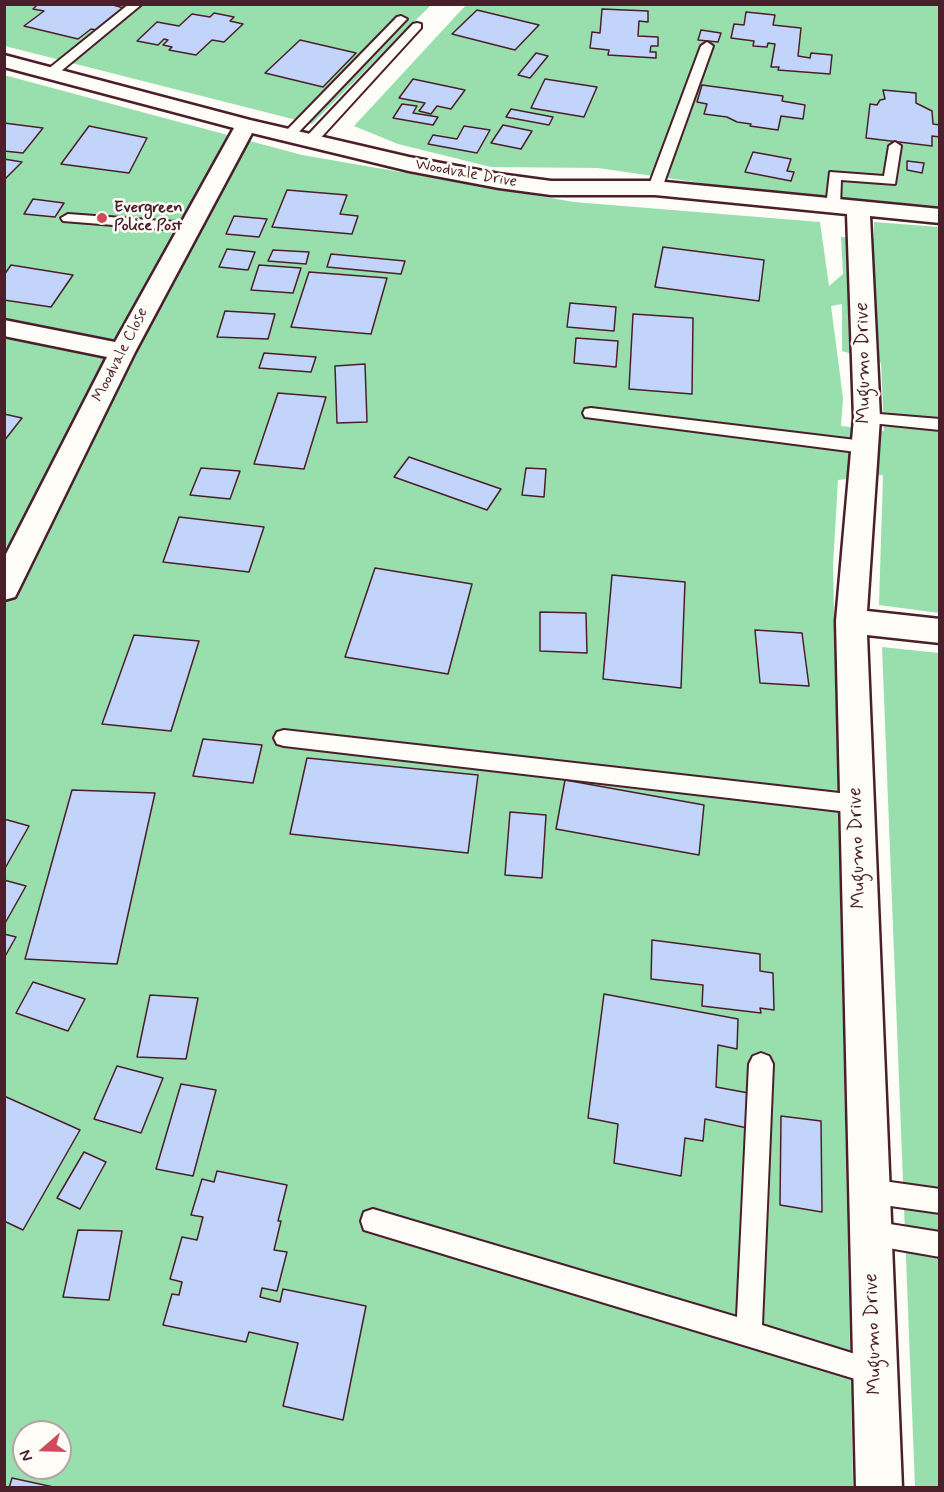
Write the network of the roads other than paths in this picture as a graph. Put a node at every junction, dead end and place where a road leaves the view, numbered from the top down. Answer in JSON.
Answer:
{"nodes":[{"id":1,"x":137,"y":4,"type":"edge"},
{"id":2,"x":401,"y":19,"type":"dead end"},
{"id":3,"x":417,"y":26,"type":"dead end"},
{"id":4,"x":707,"y":46,"type":"dead end"},
{"id":5,"x":4,"y":61,"type":"edge"},
{"id":6,"x":51,"y":73,"type":"junction"},
{"id":7,"x":246,"y":125,"type":"junction"},
{"id":8,"x":290,"y":135,"type":"junction"},
{"id":9,"x":311,"y":140,"type":"junction"},
{"id":10,"x":895,"y":146,"type":"dead end"},
{"id":11,"x":655,"y":188,"type":"junction"},
{"id":12,"x":846,"y":208,"type":"junction"},
{"id":13,"x":939,"y":216,"type":"edge"},
{"id":14,"x":68,"y":218,"type":"dead end"},
{"id":15,"x":189,"y":227,"type":"junction"},
{"id":16,"x":4,"y":327,"type":"edge"},
{"id":17,"x":122,"y":352,"type":"junction"},
{"id":18,"x":591,"y":413,"type":"dead end"},
{"id":19,"x":939,"y":425,"type":"edge"},
{"id":20,"x":865,"y":432,"type":"junction"},
{"id":21,"x":4,"y":589,"type":"edge"},
{"id":22,"x":851,"y":621,"type":"junction"},
{"id":23,"x":939,"y":631,"type":"edge"},
{"id":24,"x":284,"y":738,"type":"dead end"},
{"id":25,"x":857,"y":804,"type":"junction"},
{"id":26,"x":761,"y":1064,"type":"dead end"},
{"id":27,"x":869,"y":1191,"type":"junction"},
{"id":28,"x":939,"y":1201,"type":"edge"},
{"id":29,"x":373,"y":1221,"type":"dead end"},
{"id":30,"x":872,"y":1233,"type":"junction"},
{"id":31,"x":939,"y":1245,"type":"edge"},
{"id":32,"x":749,"y":1334,"type":"junction"},
{"id":33,"x":875,"y":1372,"type":"junction"},
{"id":34,"x":879,"y":1488,"type":"edge"}],
"edges":[{"from":1,"to":6,"type":"lane"},
{"from":2,"to":8,"type":"lane"},
{"from":3,"to":9,"type":"lane"},
{"from":4,"to":11,"type":"lane"},
{"from":5,"to":6,"type":"street","name":"Woodvale Drive"},
{"from":6,"to":7,"type":"street","name":"Woodvale Drive"},
{"from":7,"to":8,"type":"street","name":"Woodvale Drive"},
{"from":7,"to":15,"type":"street","name":"Moodvale Close"},
{"from":8,"to":9,"type":"street","name":"Woodvale Drive"},
{"from":9,"to":11,"type":"street","name":"Woodvale Drive"},
{"from":10,"to":12,"type":"lane"},
{"from":11,"to":12,"type":"street","name":"Woodvale Drive"},
{"from":12,"to":13,"type":"street","name":"Woodvale Drive"},
{"from":12,"to":20,"type":"street","name":"Mugumo Drive"},
{"from":14,"to":15,"type":"lane"},
{"from":15,"to":17,"type":"street","name":"Moodvale Close"},
{"from":16,"to":17,"type":"street"},
{"from":17,"to":21,"type":"street","name":"Moodvale Close"},
{"from":18,"to":20,"type":"lane"},
{"from":19,"to":20,"type":"lane"},
{"from":20,"to":22,"type":"street","name":"Mugumo Drive"},
{"from":22,"to":23,"type":"street"},
{"from":22,"to":25,"type":"street","name":"Mugumo Drive"},
{"from":24,"to":25,"type":"lane"},
{"from":25,"to":27,"type":"street","name":"Mugumo Drive"},
{"from":26,"to":32,"type":"lane"},
{"from":27,"to":28,"type":"lane"},
{"from":27,"to":30,"type":"street","name":"Mugumo Drive"},
{"from":29,"to":32,"type":"lane"},
{"from":30,"to":31,"type":"lane"},
{"from":30,"to":33,"type":"street","name":"Mugumo Drive"},
{"from":32,"to":33,"type":"lane"},
{"from":33,"to":34,"type":"street","name":"Mugumo Drive"}]}
